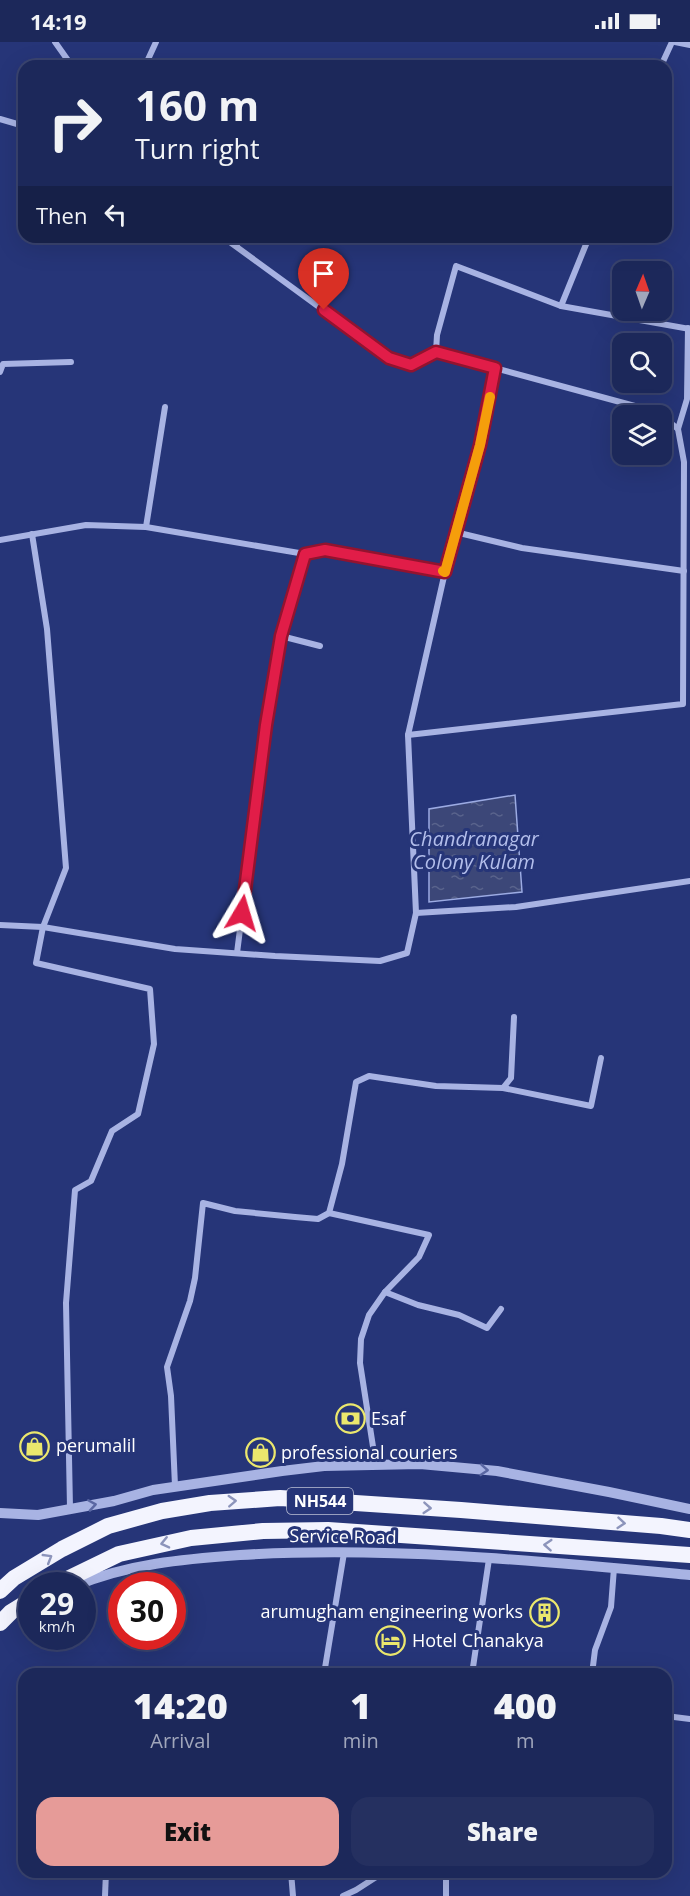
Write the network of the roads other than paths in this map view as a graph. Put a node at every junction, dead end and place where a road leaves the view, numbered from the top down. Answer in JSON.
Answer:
{"nodes":[{"id":1,"x":55,"y":42,"type":"edge"},
{"id":2,"x":156,"y":42,"type":"edge"},
{"id":3,"x":673,"y":42,"type":"edge"},
{"id":4,"x":690,"y":45,"type":"edge"},
{"id":5,"x":68,"y":60,"type":"edge"},
{"id":6,"x":148,"y":60,"type":"edge"},
{"id":7,"x":664,"y":60,"type":"edge"},
{"id":8,"x":0,"y":119,"type":"edge"},
{"id":9,"x":18,"y":124,"type":"edge"},
{"id":10,"x":232,"y":243,"type":"edge"},
{"id":11,"x":238,"y":243,"type":"edge"},
{"id":12,"x":587,"y":243,"type":"edge"},
{"id":13,"x":236,"y":246,"type":"junction"},
{"id":14,"x":561,"y":306,"type":"junction"},
{"id":15,"x":689,"y":328,"type":"edge"},
{"id":16,"x":436,"y":352,"type":"junction"},
{"id":17,"x":71,"y":362,"type":"dead end"},
{"id":18,"x":495,"y":368,"type":"junction"},
{"id":19,"x":0,"y":372,"type":"edge"},
{"id":20,"x":631,"y":405,"type":"edge"},
{"id":21,"x":165,"y":408,"type":"dead end"},
{"id":22,"x":672,"y":424,"type":"edge"},
{"id":23,"x":678,"y":429,"type":"junction"},
{"id":24,"x":146,"y":526,"type":"junction"},
{"id":25,"x":455,"y":532,"type":"junction"},
{"id":26,"x":32,"y":534,"type":"junction"},
{"id":27,"x":0,"y":540,"type":"edge"},
{"id":28,"x":305,"y":554,"type":"junction"},
{"id":29,"x":684,"y":571,"type":"junction"},
{"id":30,"x":445,"y":572,"type":"junction"},
{"id":31,"x":281,"y":636,"type":"junction"},
{"id":32,"x":320,"y":646,"type":"dead end"},
{"id":33,"x":683,"y":704,"type":"junction"},
{"id":34,"x":690,"y":708,"type":"edge"},
{"id":35,"x":408,"y":735,"type":"junction"},
{"id":36,"x":690,"y":881,"type":"edge"},
{"id":37,"x":416,"y":913,"type":"junction"},
{"id":38,"x":0,"y":925,"type":"edge"},
{"id":39,"x":43,"y":927,"type":"junction"},
{"id":40,"x":237,"y":953,"type":"junction"},
{"id":41,"x":514,"y":1017,"type":"dead end"},
{"id":42,"x":601,"y":1058,"type":"dead end"},
{"id":43,"x":503,"y":1088,"type":"junction"},
{"id":44,"x":329,"y":1213,"type":"junction"},
{"id":45,"x":385,"y":1292,"type":"junction"},
{"id":46,"x":501,"y":1309,"type":"dead end"},
{"id":47,"x":376,"y":1466,"type":"junction"},
{"id":48,"x":175,"y":1486,"type":"junction"},
{"id":49,"x":70,"y":1508,"type":"junction"},
{"id":50,"x":690,"y":1509,"type":"edge"},
{"id":51,"x":0,"y":1513,"type":"edge"},
{"id":52,"x":690,"y":1530,"type":"edge"},
{"id":53,"x":344,"y":1553,"type":"junction"},
{"id":54,"x":690,"y":1555,"type":"edge"},
{"id":55,"x":489,"y":1559,"type":"junction"},
{"id":56,"x":614,"y":1568,"type":"junction"},
{"id":57,"x":82,"y":1572,"type":"edge"},
{"id":58,"x":690,"y":1575,"type":"edge"},
{"id":59,"x":96,"y":1577,"type":"edge"},
{"id":60,"x":0,"y":1591,"type":"edge"},
{"id":61,"x":325,"y":1668,"type":"edge"},
{"id":62,"x":473,"y":1668,"type":"edge"},
{"id":63,"x":593,"y":1668,"type":"edge"},
{"id":64,"x":672,"y":1717,"type":"edge"},
{"id":65,"x":690,"y":1719,"type":"edge"},
{"id":66,"x":106,"y":1878,"type":"edge"},
{"id":67,"x":292,"y":1878,"type":"edge"},
{"id":68,"x":375,"y":1878,"type":"edge"},
{"id":69,"x":446,"y":1878,"type":"edge"},
{"id":70,"x":105,"y":1896,"type":"edge"},
{"id":71,"x":293,"y":1896,"type":"edge"},
{"id":72,"x":343,"y":1896,"type":"edge"},
{"id":73,"x":446,"y":1896,"type":"edge"}],
"edges":[{"from":1,"to":5,"type":"street"},
{"from":2,"to":6,"type":"street"},
{"from":3,"to":4,"type":"street"},
{"from":3,"to":7,"type":"street"},
{"from":8,"to":9,"type":"street"},
{"from":10,"to":13,"type":"street"},
{"from":11,"to":13,"type":"street"},
{"from":12,"to":14,"type":"street"},
{"from":13,"to":16,"type":"street"},
{"from":14,"to":15,"type":"street"},
{"from":14,"to":16,"type":"street"},
{"from":15,"to":23,"type":"street"},
{"from":16,"to":18,"type":"street"},
{"from":17,"to":19,"type":"street"},
{"from":18,"to":20,"type":"street"},
{"from":18,"to":25,"type":"street"},
{"from":21,"to":24,"type":"street"},
{"from":22,"to":23,"type":"street"},
{"from":23,"to":29,"type":"street"},
{"from":24,"to":26,"type":"street"},
{"from":24,"to":28,"type":"street"},
{"from":25,"to":29,"type":"street"},
{"from":25,"to":30,"type":"street"},
{"from":26,"to":27,"type":"street"},
{"from":26,"to":39,"type":"street"},
{"from":28,"to":30,"type":"street"},
{"from":28,"to":31,"type":"street"},
{"from":29,"to":33,"type":"street"},
{"from":30,"to":35,"type":"street"},
{"from":31,"to":32,"type":"street"},
{"from":31,"to":40,"type":"street"},
{"from":33,"to":34,"type":"street"},
{"from":33,"to":35,"type":"street"},
{"from":35,"to":37,"type":"street"},
{"from":36,"to":37,"type":"street"},
{"from":37,"to":40,"type":"street"},
{"from":38,"to":39,"type":"street"},
{"from":39,"to":40,"type":"street"},
{"from":39,"to":49,"type":"street"},
{"from":41,"to":43,"type":"street"},
{"from":42,"to":43,"type":"street"},
{"from":43,"to":44,"type":"street"},
{"from":44,"to":45,"type":"street"},
{"from":44,"to":48,"type":"street"},
{"from":45,"to":46,"type":"street"},
{"from":45,"to":47,"type":"street"},
{"from":47,"to":48,"type":"street"},
{"from":47,"to":50,"type":"street","one_way":true},
{"from":49,"to":48,"type":"street","one_way":true},
{"from":49,"to":51,"type":"street"},
{"from":60,"to":52,"type":"highway","number":"NH544","one_way":true},
{"from":53,"to":55,"type":"street","name":"Service Road"},
{"from":53,"to":59,"type":"street","name":"Service Road"},
{"from":53,"to":61,"type":"street"},
{"from":54,"to":57,"type":"highway","number":"NH544","one_way":true},
{"from":55,"to":56,"type":"street","name":"Service Road"},
{"from":55,"to":62,"type":"street"},
{"from":56,"to":58,"type":"street","name":"Service Road"},
{"from":56,"to":63,"type":"street"},
{"from":64,"to":65,"type":"street"},
{"from":66,"to":70,"type":"street"},
{"from":67,"to":71,"type":"street"},
{"from":68,"to":72,"type":"street"},
{"from":69,"to":73,"type":"street"}]}
